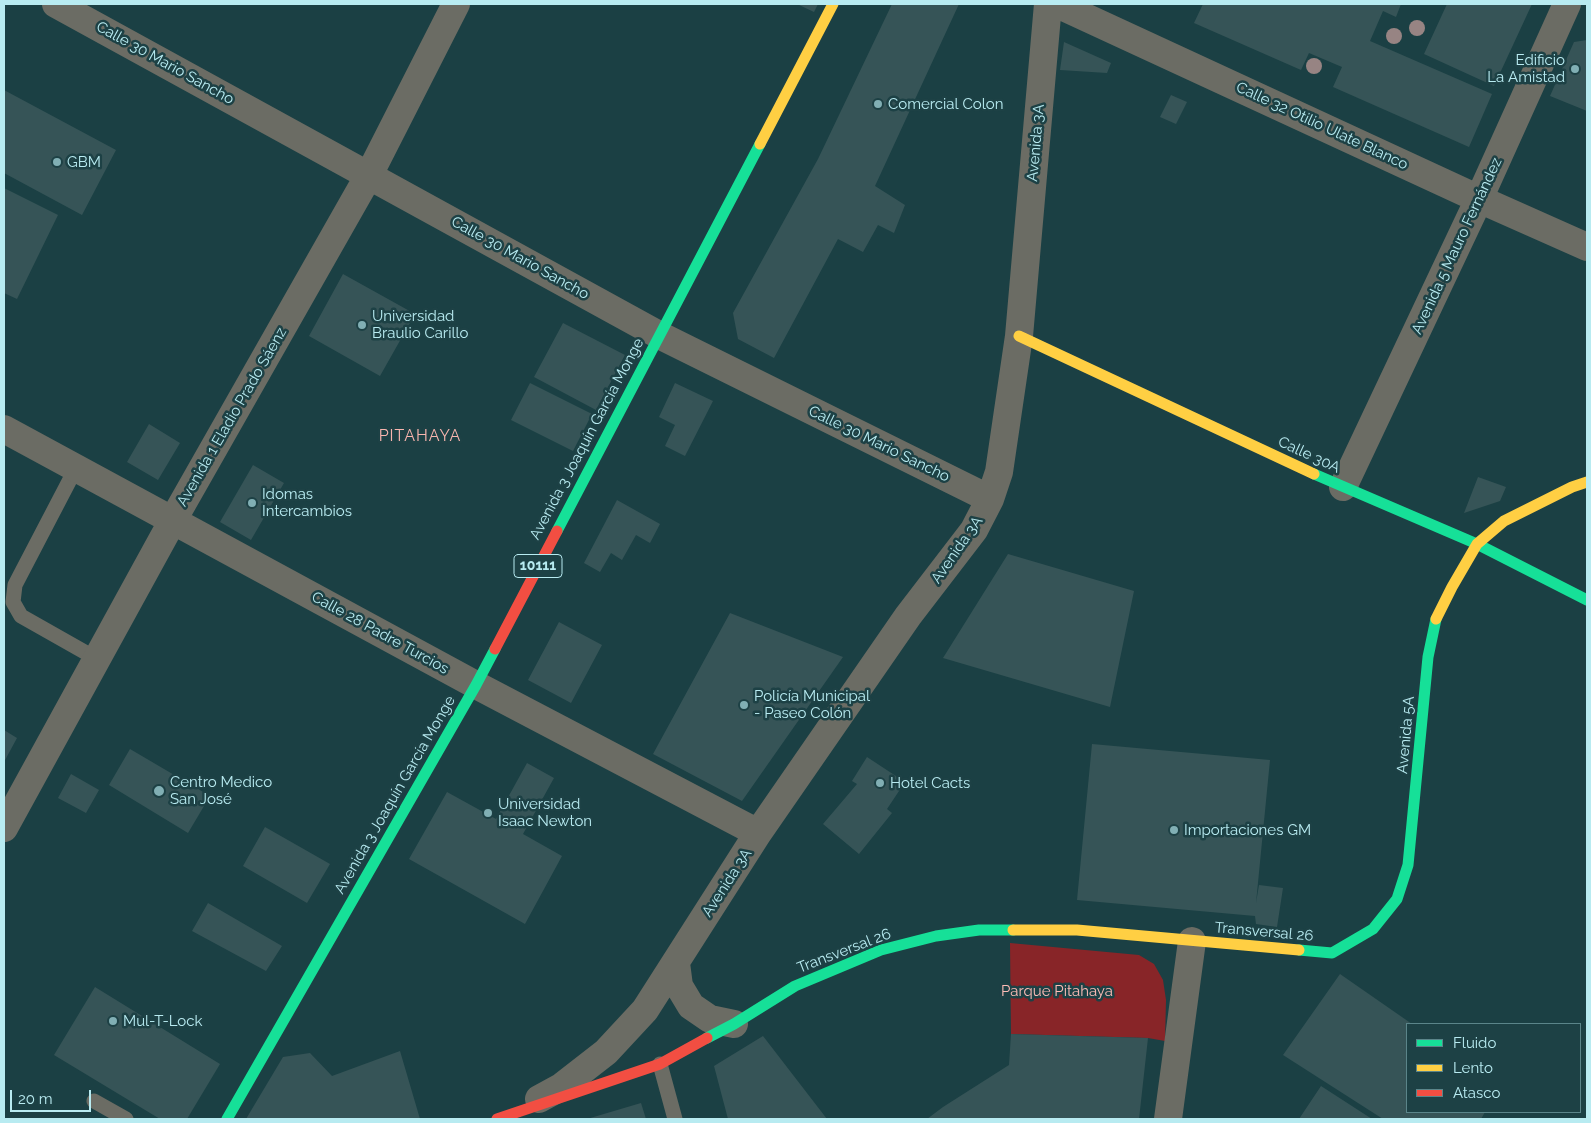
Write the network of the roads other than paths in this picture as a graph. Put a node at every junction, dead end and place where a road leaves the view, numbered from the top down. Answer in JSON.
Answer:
{"nodes":[{"id":1,"x":56,"y":4,"type":"edge"},
{"id":2,"x":456,"y":4,"type":"edge"},
{"id":3,"x":833,"y":4,"type":"edge"},
{"id":4,"x":1048,"y":4,"type":"edge"},
{"id":5,"x":1058,"y":4,"type":"edge"},
{"id":6,"x":1567,"y":4,"type":"edge"},
{"id":7,"x":369,"y":175,"type":"junction"},
{"id":8,"x":1479,"y":199,"type":"junction"},
{"id":9,"x":1587,"y":247,"type":"edge"},
{"id":10,"x":659,"y":335,"type":"junction"},
{"id":11,"x":1018,"y":336,"type":"junction"},
{"id":12,"x":4,"y":429,"type":"edge"},
{"id":13,"x":76,"y":468,"type":"junction"},
{"id":14,"x":1587,"y":482,"type":"edge"},
{"id":15,"x":1343,"y":487,"type":"junction"},
{"id":16,"x":990,"y":499,"type":"junction"},
{"id":17,"x":173,"y":520,"type":"junction"},
{"id":18,"x":1477,"y":544,"type":"junction"},
{"id":19,"x":1587,"y":600,"type":"edge"},
{"id":20,"x":97,"y":659,"type":"junction"},
{"id":21,"x":476,"y":685,"type":"junction"},
{"id":22,"x":4,"y":828,"type":"edge"},
{"id":23,"x":758,"y":833,"type":"junction"},
{"id":24,"x":1373,"y":929,"type":"joint"},
{"id":25,"x":1192,"y":941,"type":"junction"},
{"id":26,"x":676,"y":963,"type":"junction"},
{"id":27,"x":734,"y":1024,"type":"junction"},
{"id":28,"x":660,"y":1064,"type":"junction"},
{"id":29,"x":94,"y":1100,"type":"dead end"},
{"id":30,"x":504,"y":1117,"type":"edge"},
{"id":31,"x":126,"y":1119,"type":"edge"},
{"id":32,"x":227,"y":1119,"type":"edge"},
{"id":33,"x":675,"y":1119,"type":"edge"},
{"id":34,"x":1168,"y":1119,"type":"edge"}],
"edges":[{"from":1,"to":7,"type":"street","name":"Calle 30 Mario Sancho"},
{"from":2,"to":7,"type":"street","name":"Avenida 1 Eladio Prado Sáenz"},
{"from":3,"to":10,"type":"main road","name":"Avenida 3 Joaquín García Monge","number":"10111"},
{"from":4,"to":11,"type":"street","name":"Avenida 3A"},
{"from":5,"to":8,"type":"street","name":"Calle 32 Otilio Ulate Blanco"},
{"from":6,"to":8,"type":"street","name":"Avenida 5 Mauro Fernández"},
{"from":7,"to":10,"type":"street","name":"Calle 30 Mario Sancho"},
{"from":7,"to":17,"type":"street","name":"Avenida 1 Eladio Prado Sáenz"},
{"from":8,"to":9,"type":"street","name":"Calle 32 Otilio Ulate Blanco"},
{"from":8,"to":15,"type":"street","name":"Avenida 5 Mauro Fernández"},
{"from":10,"to":16,"type":"street","name":"Calle 30 Mario Sancho"},
{"from":10,"to":21,"type":"main road","name":"Avenida 3 Joaquín García Monge","number":"10111"},
{"from":11,"to":15,"type":"main road","name":"Calle 30A"},
{"from":11,"to":16,"type":"street","name":"Avenida 3A"},
{"from":12,"to":13,"type":"street","name":"Calle 28 Padre Turcios"},
{"from":13,"to":17,"type":"street","name":"Calle 28 Padre Turcios"},
{"from":13,"to":20,"type":"lane"},
{"from":14,"to":18,"type":"main road"},
{"from":15,"to":18,"type":"main road","name":"Calle 30A"},
{"from":16,"to":23,"type":"street","name":"Avenida 3A"},
{"from":17,"to":20,"type":"street","name":"Avenida 1 Eladio Prado Sáenz"},
{"from":17,"to":21,"type":"street","name":"Calle 28 Padre Turcios"},
{"from":18,"to":19,"type":"main road","name":"Calle 30A"},
{"from":18,"to":24,"type":"main road","name":"Avenida 5A"},
{"from":20,"to":22,"type":"street","name":"Avenida 1 Eladio Prado Sáenz"},
{"from":21,"to":23,"type":"street","name":"Calle 28 Padre Turcios"},
{"from":21,"to":32,"type":"main road","name":"Avenida 3 Joaquín García Monge","number":"10111"},
{"from":23,"to":26,"type":"street","name":"Avenida 3A"},
{"from":24,"to":25,"type":"main road","name":"Transversal 26"},
{"from":25,"to":27,"type":"main road","name":"Transversal 26"},
{"from":25,"to":34,"type":"street"},
{"from":26,"to":27,"type":"street"},
{"from":26,"to":30,"type":"street","name":"Avenida 3A"},
{"from":27,"to":28,"type":"main road","name":"Transversal 26"},
{"from":28,"to":30,"type":"main road","name":"Transversal 26"},
{"from":28,"to":33,"type":"lane"},
{"from":29,"to":31,"type":"lane"}]}
